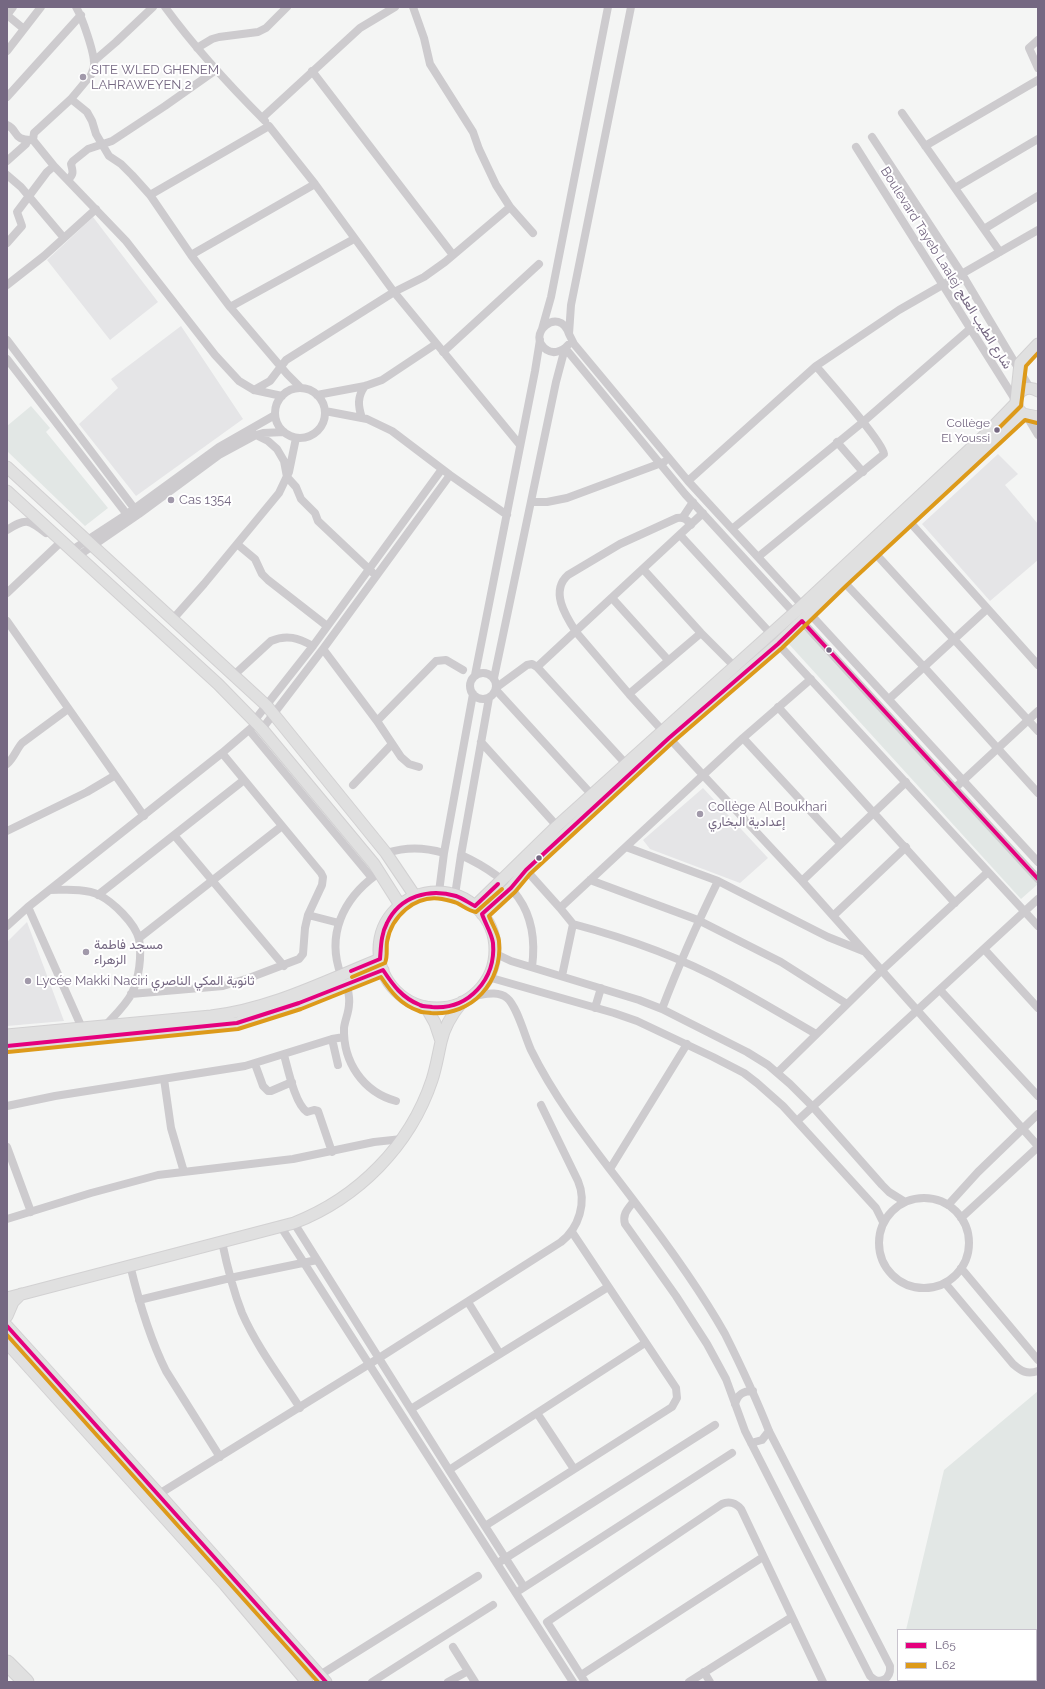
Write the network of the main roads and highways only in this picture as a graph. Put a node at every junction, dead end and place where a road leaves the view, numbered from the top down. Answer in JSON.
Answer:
{"nodes":[{"id":1,"x":7,"y":1663,"type":"edge"},
{"id":2,"x":26,"y":1682,"type":"edge"}],
"edges":[{"from":1,"to":2,"type":"highway"}]}
